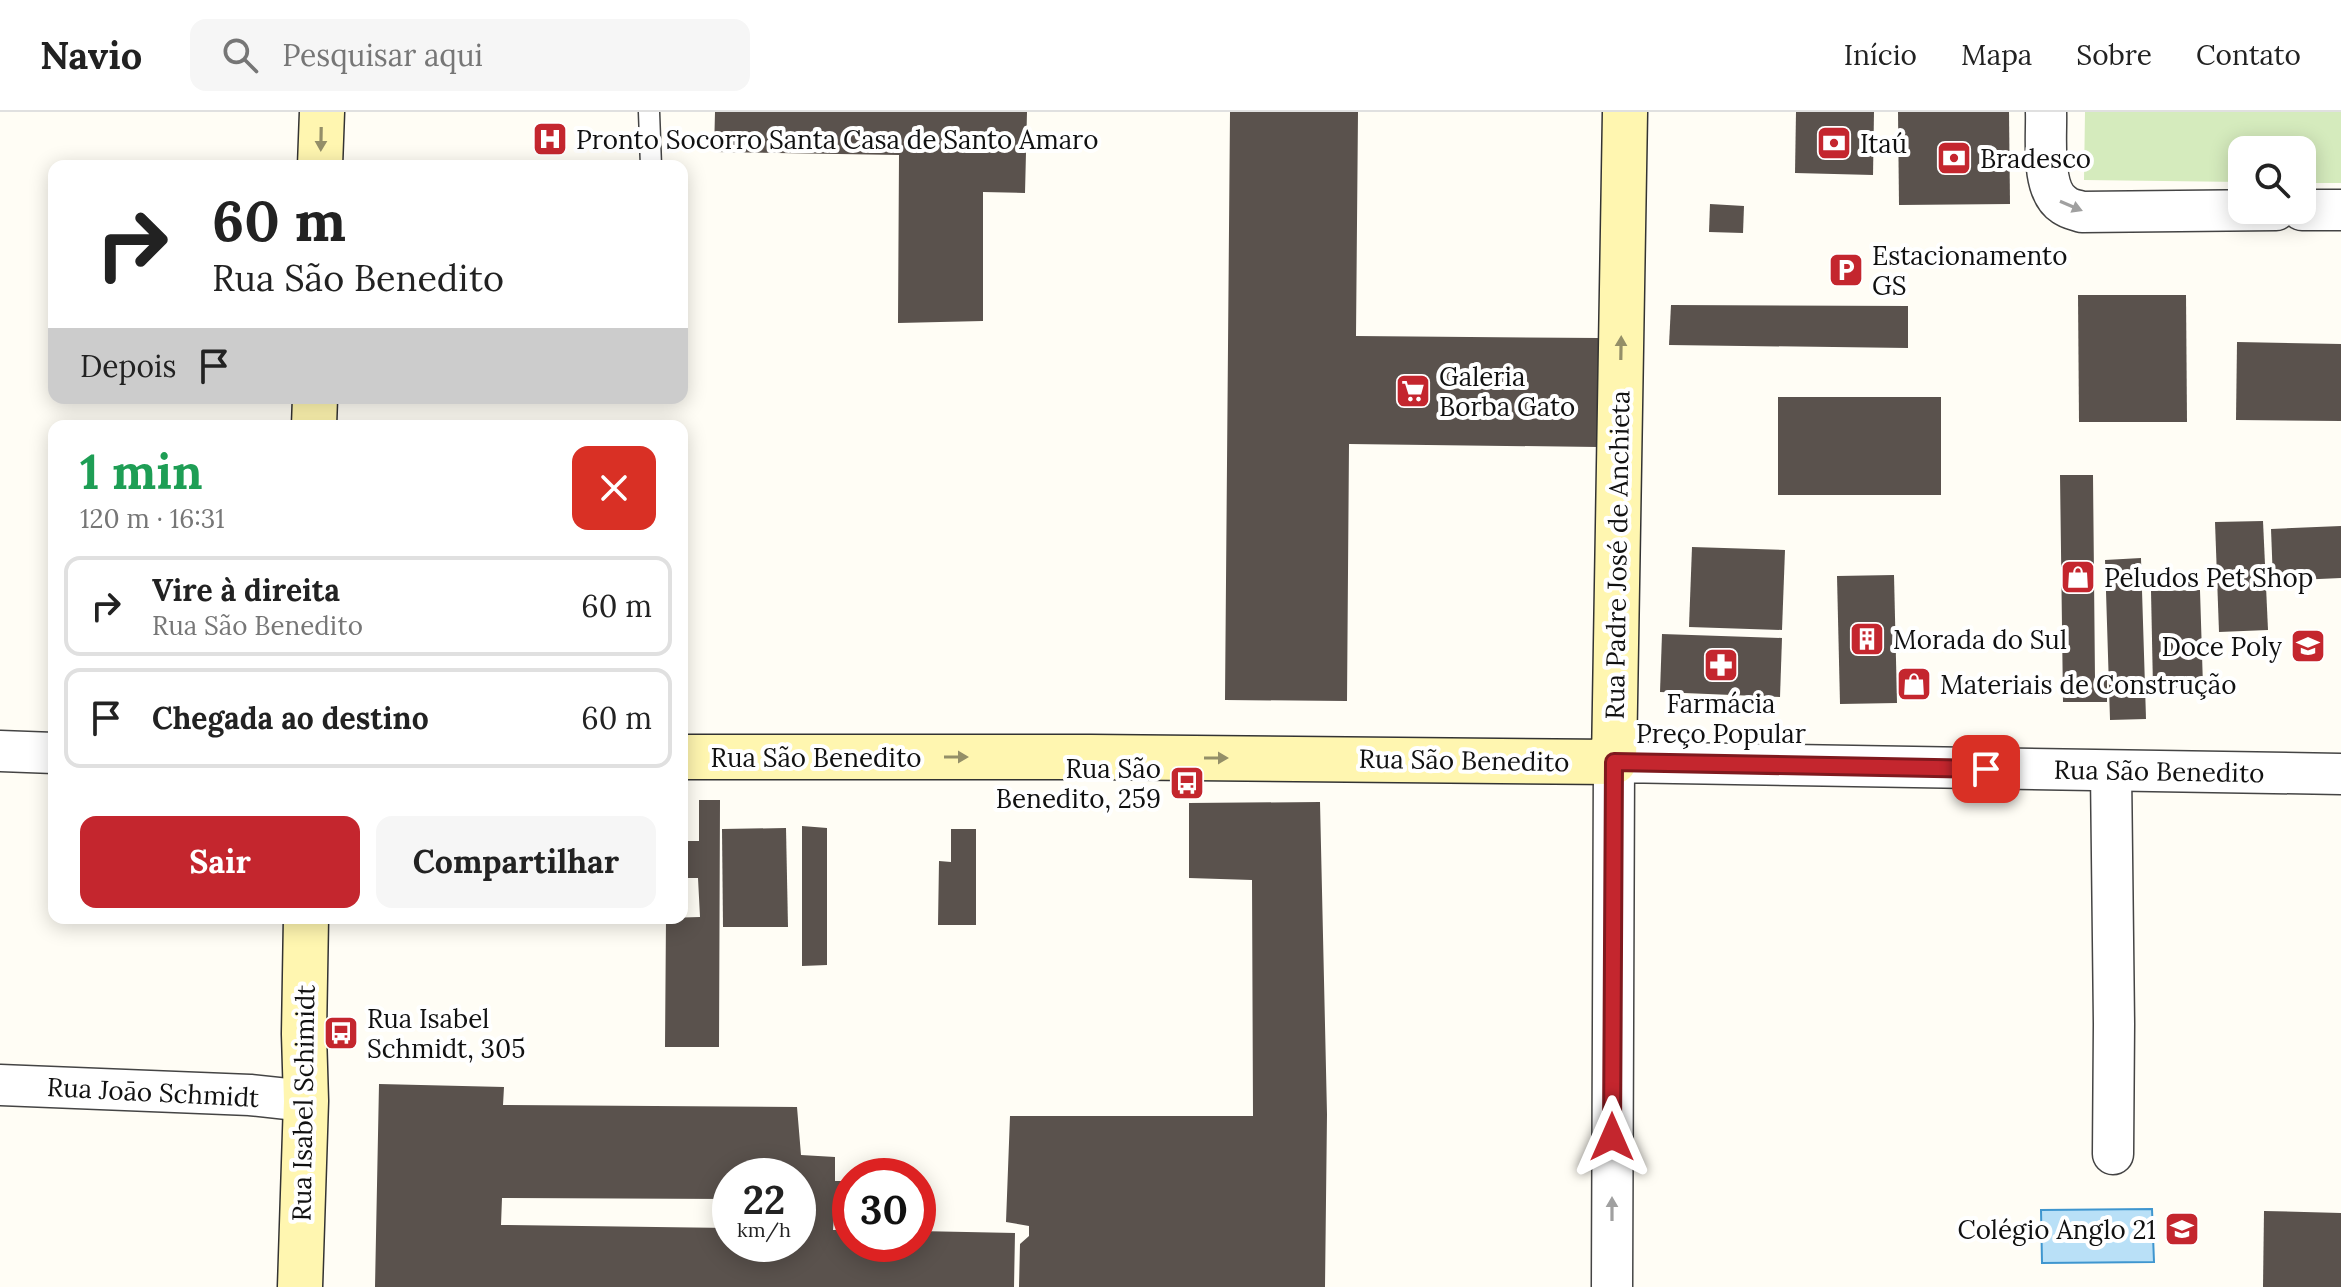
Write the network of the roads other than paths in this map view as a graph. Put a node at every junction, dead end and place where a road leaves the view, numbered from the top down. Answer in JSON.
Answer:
{"nodes":[{"id":1,"x":322,"y":112,"type":"edge"},
{"id":2,"x":649,"y":112,"type":"edge"},
{"id":3,"x":1625,"y":112,"type":"edge"},
{"id":4,"x":2046,"y":112,"type":"edge"},
{"id":5,"x":320,"y":160,"type":"edge"},
{"id":6,"x":651,"y":160,"type":"edge"},
{"id":7,"x":2228,"y":210,"type":"edge"},
{"id":8,"x":2316,"y":210,"type":"edge"},
{"id":9,"x":2341,"y":210,"type":"edge"},
{"id":10,"x":0,"y":751,"type":"edge"},
{"id":11,"x":48,"y":753,"type":"edge"},
{"id":12,"x":688,"y":757,"type":"edge"},
{"id":13,"x":1614,"y":762,"type":"junction"},
{"id":14,"x":2111,"y":771,"type":"junction"},
{"id":15,"x":2341,"y":774,"type":"edge"},
{"id":16,"x":306,"y":924,"type":"edge"},
{"id":17,"x":0,"y":1085,"type":"edge"},
{"id":18,"x":306,"y":1101,"type":"junction"},
{"id":19,"x":2113,"y":1154,"type":"dead end"},
{"id":20,"x":300,"y":1287,"type":"edge"},
{"id":21,"x":1612,"y":1287,"type":"edge"}],
"edges":[{"from":1,"to":5,"type":"street","one_way":true},
{"from":2,"to":6,"type":"lane"},
{"from":13,"to":3,"type":"street","name":"Rua Padre José de Anchieta","one_way":true},
{"from":4,"to":7,"type":"street","one_way":true},
{"from":8,"to":9,"type":"street"},
{"from":10,"to":11,"type":"street"},
{"from":12,"to":13,"type":"street","name":"Rua São Benedito","one_way":true},
{"from":13,"to":14,"type":"street","name":"Rua São Benedito"},
{"from":21,"to":13,"type":"street","name":"Rua Padre José de Anchieta","one_way":true},
{"from":14,"to":15,"type":"street","name":"Rua São Benedito"},
{"from":14,"to":19,"type":"street"},
{"from":16,"to":18,"type":"street","name":"Rua Isabel Schimidt"},
{"from":17,"to":18,"type":"street","name":"Rua Joāo Schmidt"},
{"from":18,"to":20,"type":"street","name":"Rua Isabel Schimidt"}]}
